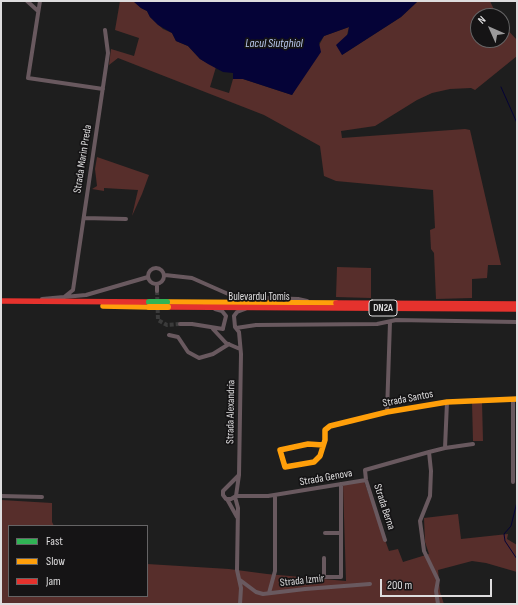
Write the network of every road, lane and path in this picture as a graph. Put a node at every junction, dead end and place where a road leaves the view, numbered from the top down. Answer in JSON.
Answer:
{"nodes":[{"id":1,"x":27,"y":1,"type":"edge"},
{"id":2,"x":40,"y":1,"type":"edge"},
{"id":3,"x":38,"y":12,"type":"junction"},
{"id":4,"x":105,"y":30,"type":"dead end"},
{"id":5,"x":103,"y":89,"type":"junction"},
{"id":6,"x":84,"y":218,"type":"junction"},
{"id":7,"x":126,"y":219,"type":"dead end"},
{"id":8,"x":164,"y":275,"type":"junction"},
{"id":9,"x":148,"y":277,"type":"junction"},
{"id":10,"x":157,"y":284,"type":"junction"},
{"id":11,"x":73,"y":290,"type":"junction"},
{"id":12,"x":156,"y":291,"type":"tunnel mouth"},
{"id":13,"x":79,"y":296,"type":"junction"},
{"id":14,"x":63,"y":298,"type":"junction"},
{"id":15,"x":1,"y":301,"type":"edge"},
{"id":16,"x":17,"y":301,"type":"junction"},
{"id":17,"x":315,"y":303,"type":"junction"},
{"id":18,"x":149,"y":304,"type":"junction"},
{"id":19,"x":167,"y":304,"type":"junction"},
{"id":20,"x":517,"y":304,"type":"edge"},
{"id":21,"x":1,"y":305,"type":"edge"},
{"id":22,"x":210,"y":307,"type":"junction"},
{"id":23,"x":249,"y":307,"type":"junction"},
{"id":24,"x":517,"y":309,"type":"edge"},
{"id":25,"x":390,"y":322,"type":"junction"},
{"id":26,"x":517,"y":322,"type":"edge"},
{"id":27,"x":180,"y":324,"type":"tunnel mouth"},
{"id":28,"x":247,"y":326,"type":"junction"},
{"id":29,"x":235,"y":328,"type":"junction"},
{"id":30,"x":213,"y":329,"type":"junction"},
{"id":31,"x":223,"y":329,"type":"junction"},
{"id":32,"x":169,"y":335,"type":"dead end"},
{"id":33,"x":239,"y":336,"type":"junction"},
{"id":34,"x":221,"y":338,"type":"junction"},
{"id":35,"x":230,"y":344,"type":"junction"},
{"id":36,"x":240,"y":349,"type":"junction"},
{"id":37,"x":217,"y":350,"type":"junction"},
{"id":38,"x":515,"y":399,"type":"edge"},
{"id":39,"x":447,"y":402,"type":"junction"},
{"id":40,"x":387,"y":412,"type":"junction"},
{"id":41,"x":473,"y":444,"type":"dead end"},
{"id":42,"x":323,"y":446,"type":"junction"},
{"id":43,"x":445,"y":448,"type":"junction"},
{"id":44,"x":429,"y":452,"type":"junction"},
{"id":45,"x":238,"y":475,"type":"junction"},
{"id":46,"x":366,"y":480,"type":"junction"},
{"id":47,"x":513,"y":482,"type":"dead end"},
{"id":48,"x":341,"y":484,"type":"junction"},
{"id":49,"x":229,"y":486,"type":"junction"},
{"id":50,"x":236,"y":490,"type":"junction"},
{"id":51,"x":275,"y":495,"type":"junction"},
{"id":52,"x":1,"y":496,"type":"edge"},
{"id":53,"x":235,"y":496,"type":"junction"},
{"id":54,"x":42,"y":497,"type":"dead end"},
{"id":55,"x":226,"y":499,"type":"junction"},
{"id":56,"x":238,"y":520,"type":"junction"},
{"id":57,"x":325,"y":533,"type":"dead end"},
{"id":58,"x":341,"y":534,"type":"junction"},
{"id":59,"x":386,"y":540,"type":"dead end"},
{"id":60,"x":324,"y":558,"type":"dead end"},
{"id":61,"x":240,"y":580,"type":"junction"},
{"id":62,"x":370,"y":584,"type":"dead end"},
{"id":63,"x":269,"y":593,"type":"junction"},
{"id":64,"x":240,"y":604,"type":"edge"},
{"id":65,"x":438,"y":604,"type":"edge"}],
"edges":[{"from":1,"to":3,"type":"street"},
{"from":2,"to":3,"type":"street"},
{"from":3,"to":5,"type":"street"},
{"from":4,"to":5,"type":"street","name":"Strada Marin Preda"},
{"from":5,"to":6,"type":"street","name":"Strada Marin Preda"},
{"from":6,"to":7,"type":"street"},
{"from":6,"to":11,"type":"street","name":"Strada Marin Preda"},
{"from":8,"to":9,"type":"street"},
{"from":8,"to":10,"type":"street"},
{"from":8,"to":17,"type":"street"},
{"from":9,"to":10,"type":"street"},
{"from":9,"to":13,"type":"street"},
{"from":10,"to":12,"type":"street"},
{"from":11,"to":13,"type":"street"},
{"from":11,"to":14,"type":"street"},
{"from":13,"to":14,"type":"street"},
{"from":14,"to":16,"type":"street"},
{"from":15,"to":16,"type":"main road","name":"Bulevardul Tomis","number":"DN2A"},
{"from":16,"to":18,"type":"main road","name":"Bulevardul Tomis","number":"DN2A"},
{"from":17,"to":19,"type":"main road","name":"Bulevardul Tomis","number":"DN2A"},
{"from":17,"to":20,"type":"main road","name":"Bulevardul Tomis","number":"DN2A"},
{"from":18,"to":19,"type":"main road","name":"Bulevardul Tomis","number":"DN2A","bridge":true},
{"from":18,"to":21,"type":"main road","name":"Bulevardul Tomis","number":"DN2A"},
{"from":19,"to":22,"type":"main road","name":"Bulevardul Tomis","number":"DN2A"},
{"from":22,"to":23,"type":"main road","name":"Bulevardul Tomis","number":"DN2A"},
{"from":22,"to":31,"type":"street"},
{"from":23,"to":24,"type":"main road","name":"Bulevardul Tomis","number":"DN2A"},
{"from":23,"to":29,"type":"street"},
{"from":25,"to":26,"type":"street"},
{"from":25,"to":28,"type":"street"},
{"from":25,"to":40,"type":"street"},
{"from":27,"to":30,"type":"street"},
{"from":28,"to":29,"type":"street"},
{"from":28,"to":33,"type":"street"},
{"from":29,"to":31,"type":"street"},
{"from":29,"to":33,"type":"street"},
{"from":30,"to":31,"type":"street"},
{"from":30,"to":34,"type":"street"},
{"from":31,"to":34,"type":"street"},
{"from":32,"to":37,"type":"street"},
{"from":33,"to":35,"type":"street"},
{"from":33,"to":36,"type":"street","name":"Strada Alexandria"},
{"from":34,"to":35,"type":"street"},
{"from":34,"to":37,"type":"street"},
{"from":35,"to":36,"type":"street"},
{"from":35,"to":37,"type":"street"},
{"from":36,"to":45,"type":"street","name":"Strada Alexandria"},
{"from":38,"to":39,"type":"main road","name":"Strada Santos"},
{"from":38,"to":47,"type":"street","name":"Strada Santos"},
{"from":39,"to":40,"type":"main road","name":"Strada Santos"},
{"from":39,"to":43,"type":"street"},
{"from":40,"to":42,"type":"main road","name":"Strada Santos"},
{"from":41,"to":43,"type":"street"},
{"from":42,"to":42,"type":"main road"},
{"from":43,"to":44,"type":"street"},
{"from":44,"to":46,"type":"street","name":"Strada Genova"},
{"from":44,"to":65,"type":"street"},
{"from":45,"to":49,"type":"street"},
{"from":45,"to":50,"type":"street","name":"Strada Alexandria"},
{"from":46,"to":48,"type":"street","name":"Strada Genova"},
{"from":46,"to":59,"type":"street","name":"Strada Berna"},
{"from":48,"to":51,"type":"street","name":"Strada Genova"},
{"from":48,"to":58,"type":"street"},
{"from":49,"to":50,"type":"street"},
{"from":49,"to":55,"type":"street"},
{"from":50,"to":53,"type":"street"},
{"from":51,"to":53,"type":"street","name":"Strada Genova"},
{"from":51,"to":63,"type":"street"},
{"from":52,"to":54,"type":"street"},
{"from":53,"to":55,"type":"street"},
{"from":53,"to":56,"type":"street"},
{"from":55,"to":56,"type":"street"},
{"from":56,"to":61,"type":"street"},
{"from":57,"to":58,"type":"street"},
{"from":58,"to":60,"type":"street"},
{"from":61,"to":63,"type":"street","name":"Strada Izmir"},
{"from":61,"to":64,"type":"street"},
{"from":62,"to":63,"type":"street","name":"Strada Izmir"}]}
